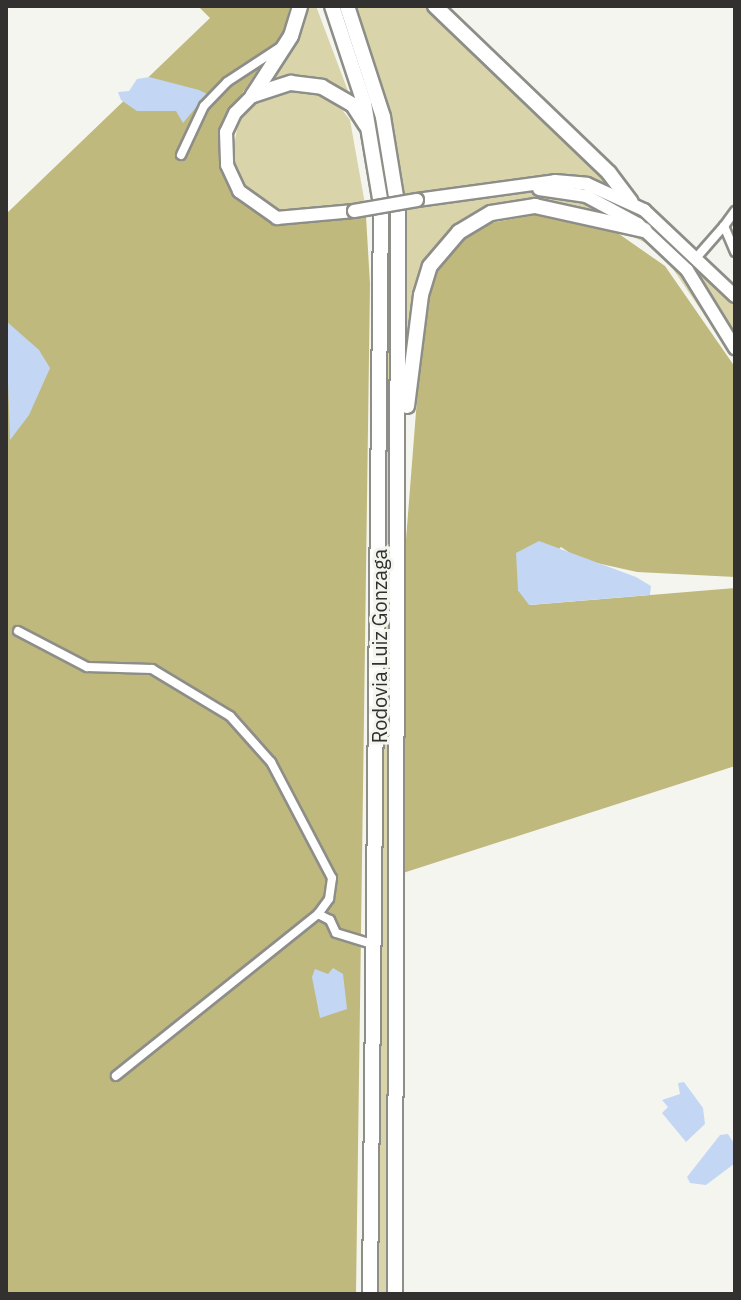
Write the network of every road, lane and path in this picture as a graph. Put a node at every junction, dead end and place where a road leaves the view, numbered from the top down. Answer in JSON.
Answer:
{"nodes":[{"id":1,"x":300,"y":6,"type":"edge"},
{"id":2,"x":332,"y":6,"type":"edge"},
{"id":3,"x":347,"y":6,"type":"edge"},
{"id":4,"x":435,"y":6,"type":"edge"},
{"id":5,"x":286,"y":43,"type":"junction"},
{"id":6,"x":253,"y":95,"type":"junction"},
{"id":7,"x":371,"y":134,"type":"junction"},
{"id":8,"x":181,"y":155,"type":"dead end"},
{"id":9,"x":524,"y":187,"type":"junction"},
{"id":10,"x":631,"y":202,"type":"junction"},
{"id":11,"x":735,"y":211,"type":"edge"},
{"id":12,"x":724,"y":226,"type":"junction"},
{"id":13,"x":644,"y":230,"type":"junction"},
{"id":14,"x":735,"y":252,"type":"edge"},
{"id":15,"x":696,"y":258,"type":"junction"},
{"id":16,"x":735,"y":296,"type":"edge"},
{"id":17,"x":735,"y":348,"type":"edge"},
{"id":18,"x":400,"y":462,"type":"junction"},
{"id":19,"x":18,"y":631,"type":"dead end"},
{"id":20,"x":318,"y":914,"type":"junction"},
{"id":21,"x":373,"y":944,"type":"junction"},
{"id":22,"x":116,"y":1076,"type":"dead end"},
{"id":23,"x":370,"y":1294,"type":"edge"},
{"id":24,"x":395,"y":1294,"type":"edge"}],
"edges":[{"from":1,"to":5,"type":"highway"},
{"from":2,"to":7,"type":"highway","name":"Rodovia Luiz Gonzaga"},
{"from":3,"to":18,"type":"highway","name":"Rodovia Luiz Gonzaga"},
{"from":4,"to":10,"type":"highway"},
{"from":5,"to":6,"type":"highway"},
{"from":5,"to":8,"type":"street"},
{"from":6,"to":7,"type":"highway"},
{"from":6,"to":9,"type":"main road","bridge":true},
{"from":7,"to":21,"type":"highway","name":"Rodovia Luiz Gonzaga"},
{"from":9,"to":10,"type":"main road"},
{"from":9,"to":13,"type":"main road"},
{"from":10,"to":15,"type":"main road"},
{"from":11,"to":12,"type":"street"},
{"from":12,"to":14,"type":"street"},
{"from":12,"to":15,"type":"street"},
{"from":13,"to":17,"type":"main road"},
{"from":13,"to":18,"type":"highway"},
{"from":15,"to":16,"type":"main road"},
{"from":18,"to":24,"type":"highway","name":"Rodovia Luiz Gonzaga"},
{"from":19,"to":20,"type":"street"},
{"from":20,"to":21,"type":"street"},
{"from":20,"to":22,"type":"street"},
{"from":21,"to":23,"type":"highway","name":"Rodovia Luiz Gonzaga"}]}
